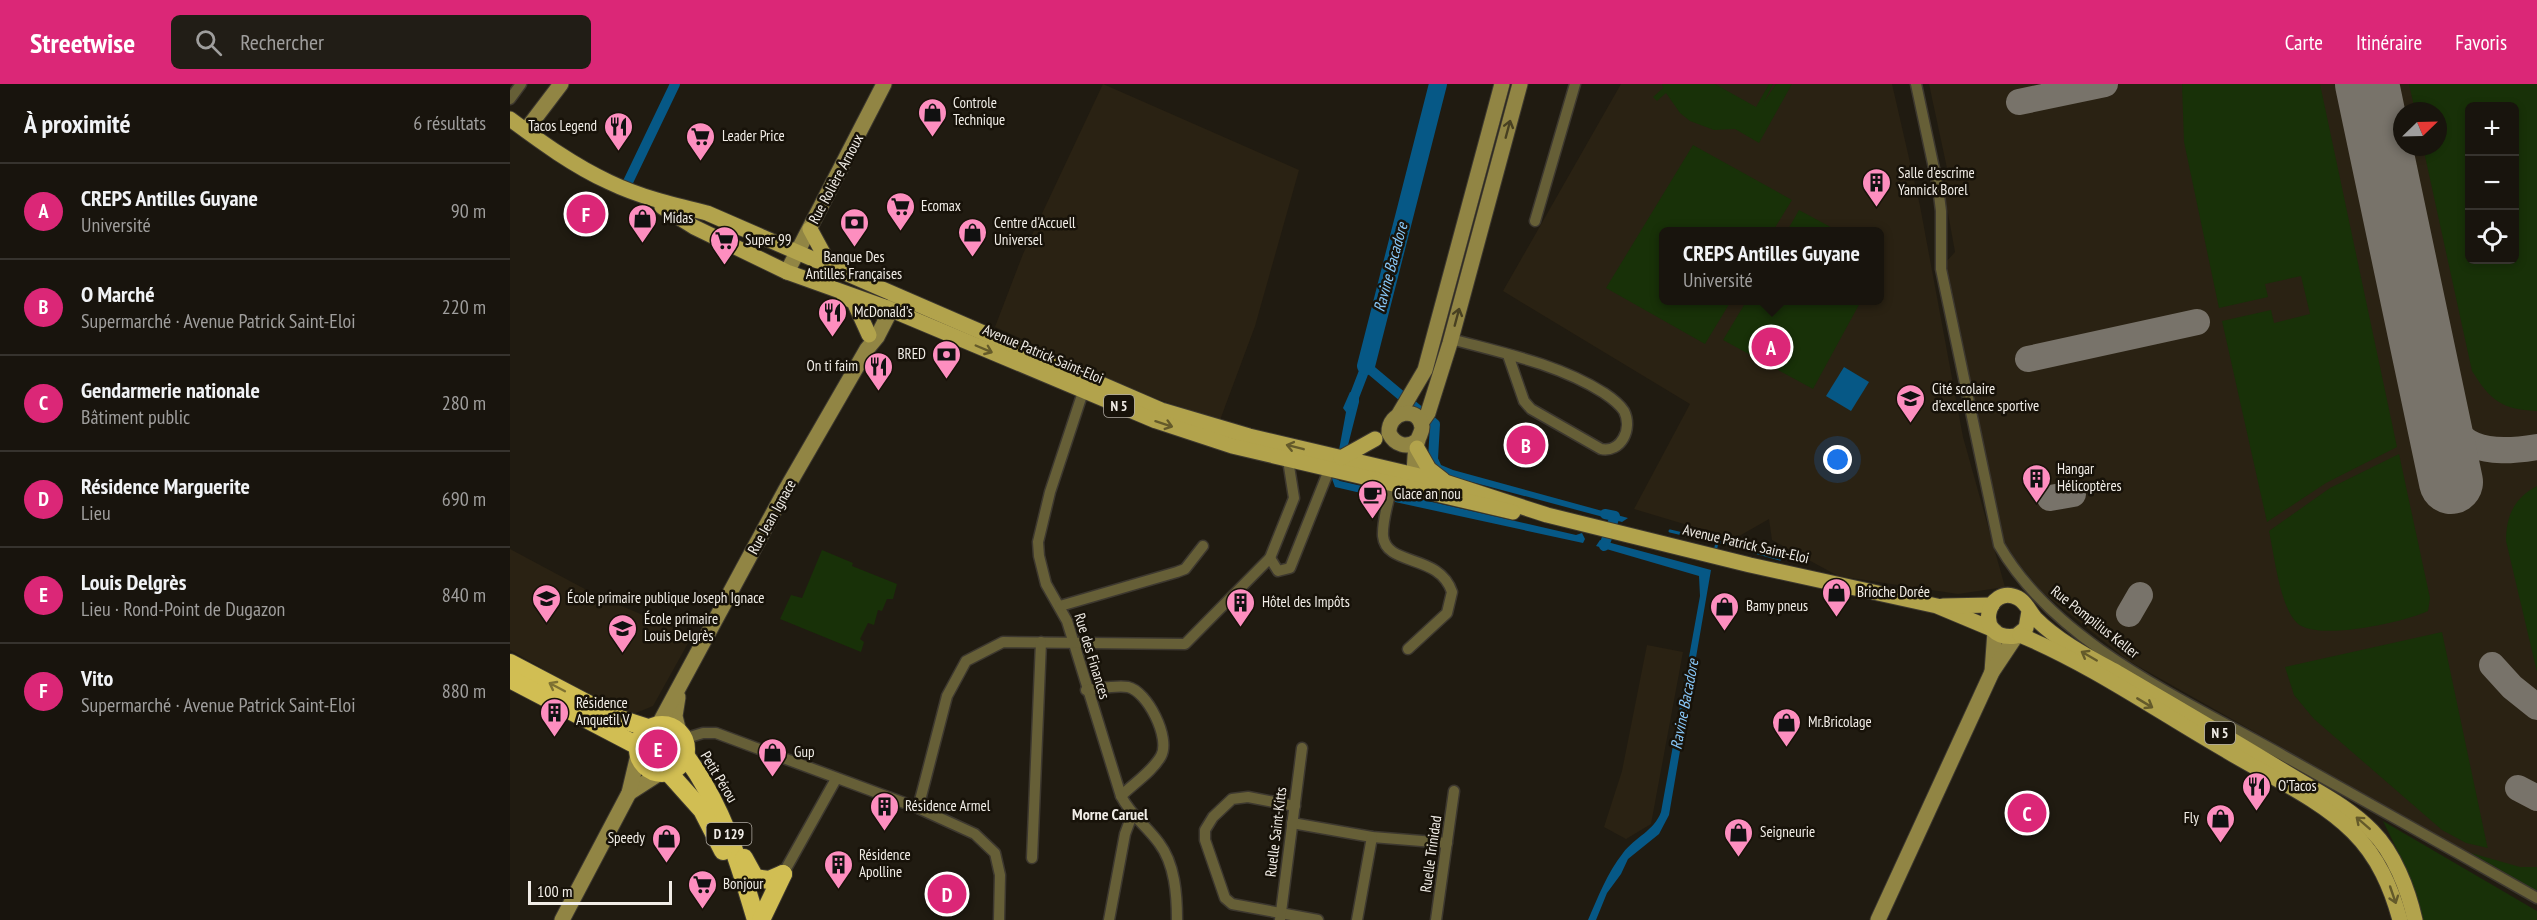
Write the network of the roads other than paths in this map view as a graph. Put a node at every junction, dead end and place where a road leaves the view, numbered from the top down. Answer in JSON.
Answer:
{"nodes":[{"id":1,"x":520,"y":84,"type":"edge"},
{"id":2,"x":561,"y":84,"type":"edge"},
{"id":3,"x":884,"y":84,"type":"edge"},
{"id":4,"x":1502,"y":84,"type":"edge"},
{"id":5,"x":1520,"y":84,"type":"edge"},
{"id":6,"x":1575,"y":84,"type":"edge"},
{"id":7,"x":1916,"y":84,"type":"edge"},
{"id":8,"x":510,"y":99,"type":"edge"},
{"id":9,"x":510,"y":119,"type":"edge"},
{"id":10,"x":526,"y":130,"type":"junction"},
{"id":11,"x":649,"y":199,"type":"junction"},
{"id":12,"x":1535,"y":221,"type":"dead end"},
{"id":13,"x":810,"y":229,"type":"junction"},
{"id":14,"x":797,"y":254,"type":"junction"},
{"id":15,"x":829,"y":264,"type":"junction"},
{"id":16,"x":787,"y":272,"type":"junction"},
{"id":17,"x":820,"y":283,"type":"junction"},
{"id":18,"x":894,"y":293,"type":"junction"},
{"id":19,"x":887,"y":308,"type":"junction"},
{"id":20,"x":1451,"y":339,"type":"junction"},
{"id":21,"x":868,"y":342,"type":"junction"},
{"id":22,"x":1508,"y":355,"type":"junction"},
{"id":23,"x":1083,"y":392,"type":"junction"},
{"id":24,"x":1400,"y":411,"type":"junction"},
{"id":25,"x":1424,"y":419,"type":"junction"},
{"id":26,"x":1375,"y":439,"type":"junction"},
{"id":27,"x":1417,"y":444,"type":"junction"},
{"id":28,"x":1341,"y":458,"type":"junction"},
{"id":29,"x":1289,"y":465,"type":"junction"},
{"id":30,"x":1359,"y":469,"type":"junction"},
{"id":31,"x":1329,"y":470,"type":"junction"},
{"id":32,"x":1414,"y":474,"type":"junction"},
{"id":33,"x":1445,"y":482,"type":"junction"},
{"id":34,"x":1394,"y":486,"type":"junction"},
{"id":35,"x":1547,"y":515,"type":"junction"},
{"id":36,"x":1203,"y":546,"type":"dead end"},
{"id":37,"x":1270,"y":558,"type":"junction"},
{"id":38,"x":1992,"y":605,"type":"junction"},
{"id":39,"x":1060,"y":606,"type":"junction"},
{"id":40,"x":1937,"y":606,"type":"junction"},
{"id":41,"x":2029,"y":611,"type":"junction"},
{"id":42,"x":1993,"y":630,"type":"junction"},
{"id":43,"x":2018,"y":636,"type":"junction"},
{"id":44,"x":1041,"y":642,"type":"junction"},
{"id":45,"x":1074,"y":643,"type":"junction"},
{"id":46,"x":1408,"y":649,"type":"dead end"},
{"id":47,"x":510,"y":663,"type":"edge"},
{"id":48,"x":1992,"y":672,"type":"junction"},
{"id":49,"x":510,"y":679,"type":"edge"},
{"id":50,"x":680,"y":686,"type":"junction"},
{"id":51,"x":1086,"y":690,"type":"junction"},
{"id":52,"x":653,"y":726,"type":"junction"},
{"id":53,"x":682,"y":742,"type":"junction"},
{"id":54,"x":1302,"y":748,"type":"dead end"},
{"id":55,"x":638,"y":751,"type":"junction"},
{"id":56,"x":664,"y":772,"type":"junction"},
{"id":57,"x":836,"y":779,"type":"junction"},
{"id":58,"x":1454,"y":791,"type":"dead end"},
{"id":59,"x":629,"y":793,"type":"junction"},
{"id":60,"x":1121,"y":796,"type":"junction"},
{"id":61,"x":715,"y":801,"type":"junction"},
{"id":62,"x":1295,"y":806,"type":"junction"},
{"id":63,"x":918,"y":808,"type":"junction"},
{"id":64,"x":1132,"y":815,"type":"junction"},
{"id":65,"x":1292,"y":823,"type":"junction"},
{"id":66,"x":1372,"y":837,"type":"junction"},
{"id":67,"x":1447,"y":843,"type":"junction"},
{"id":68,"x":1032,"y":858,"type":"dead end"},
{"id":69,"x":783,"y":874,"type":"junction"},
{"id":70,"x":2537,"y":898,"type":"edge"},
{"id":71,"x":1281,"y":918,"type":"edge"},
{"id":72,"x":561,"y":920,"type":"edge"},
{"id":73,"x":744,"y":920,"type":"edge"},
{"id":74,"x":756,"y":920,"type":"edge"},
{"id":75,"x":761,"y":920,"type":"edge"},
{"id":76,"x":999,"y":920,"type":"edge"},
{"id":77,"x":1109,"y":920,"type":"edge"},
{"id":78,"x":1177,"y":920,"type":"edge"},
{"id":79,"x":1318,"y":920,"type":"edge"},
{"id":80,"x":1357,"y":920,"type":"edge"},
{"id":81,"x":1436,"y":920,"type":"edge"},
{"id":82,"x":1878,"y":920,"type":"edge"},
{"id":83,"x":2400,"y":920,"type":"edge"},
{"id":84,"x":2415,"y":920,"type":"edge"}],
"edges":[{"from":1,"to":8,"type":"street"},
{"from":2,"to":10,"type":"street"},
{"from":3,"to":13,"type":"street","name":"Rue Rolière Arnoux"},
{"from":4,"to":24,"type":"street"},
{"from":20,"to":5,"type":"street","one_way":true},
{"from":6,"to":12,"type":"street"},
{"from":7,"to":70,"type":"street","name":"Rue Pompilius Keller"},
{"from":9,"to":10,"type":"main road","name":"Avenue Patrick Saint-Eloi","number":"N 5"},
{"from":10,"to":11,"type":"main road","name":"Avenue Patrick Saint-Eloi","number":"N 5"},
{"from":11,"to":14,"type":"main road","name":"Avenue Patrick Saint-Eloi","number":"N 5"},
{"from":11,"to":16,"type":"main road","name":"Avenue Patrick Saint-Eloi","number":"N 5"},
{"from":13,"to":14,"type":"street","name":"Rue Rolière Arnoux"},
{"from":13,"to":15,"type":"main road"},
{"from":14,"to":15,"type":"main road","name":"Avenue Patrick Saint-Eloi","number":"N 5"},
{"from":14,"to":16,"type":"street","name":"Rue Rolière Arnoux"},
{"from":15,"to":18,"type":"main road","name":"Avenue Patrick Saint-Eloi","number":"N 5"},
{"from":16,"to":17,"type":"main road","name":"Avenue Patrick Saint-Eloi","number":"N 5"},
{"from":17,"to":19,"type":"main road","name":"Avenue Patrick Saint-Eloi","number":"N 5"},
{"from":17,"to":21,"type":"main road"},
{"from":18,"to":19,"type":"street","name":"Rue Jean Ignace"},
{"from":28,"to":18,"type":"main road","name":"Avenue Patrick Saint-Eloi","number":"N 5","one_way":true},
{"from":19,"to":21,"type":"street","name":"Rue Jean Ignace"},
{"from":19,"to":23,"type":"main road","name":"Avenue Patrick Saint-Eloi","number":"N 5","one_way":true},
{"from":20,"to":22,"type":"street"},
{"from":20,"to":25,"type":"street"},
{"from":21,"to":50,"type":"street","name":"Rue Jean Ignace"},
{"from":22,"to":22,"type":"street"},
{"from":23,"to":29,"type":"main road","name":"Avenue Patrick Saint-Eloi","number":"N 5","one_way":true},
{"from":23,"to":39,"type":"street","name":"Rue des Finances"},
{"from":24,"to":25,"type":"street"},
{"from":24,"to":26,"type":"street"},
{"from":24,"to":27,"type":"street"},
{"from":25,"to":27,"type":"street"},
{"from":26,"to":28,"type":"main road"},
{"from":26,"to":30,"type":"street"},
{"from":27,"to":32,"type":"street"},
{"from":27,"to":33,"type":"main road"},
{"from":28,"to":30,"type":"main road","name":"Avenue Patrick Saint-Eloi","number":"N 5"},
{"from":29,"to":31,"type":"main road","name":"Avenue Patrick Saint-Eloi","number":"N 5"},
{"from":29,"to":37,"type":"street"},
{"from":30,"to":31,"type":"main road","name":"Avenue Patrick Saint-Eloi","number":"N 5"},
{"from":30,"to":32,"type":"main road","name":"Avenue Patrick Saint-Eloi","number":"N 5"},
{"from":30,"to":34,"type":"main road","name":"Avenue Patrick Saint-Eloi","number":"N 5"},
{"from":31,"to":37,"type":"street"},
{"from":32,"to":33,"type":"main road","name":"Avenue Patrick Saint-Eloi","number":"N 5"},
{"from":32,"to":34,"type":"street"},
{"from":33,"to":35,"type":"main road","name":"Avenue Patrick Saint-Eloi","number":"N 5"},
{"from":34,"to":35,"type":"main road","name":"Avenue Patrick Saint-Eloi","number":"N 5"},
{"from":34,"to":46,"type":"street"},
{"from":35,"to":40,"type":"main road","name":"Avenue Patrick Saint-Eloi","number":"N 5"},
{"from":36,"to":39,"type":"street"},
{"from":37,"to":45,"type":"street"},
{"from":38,"to":40,"type":"main road","name":"Avenue Patrick Saint-Eloi","number":"N 5"},
{"from":38,"to":41,"type":"main road"},
{"from":38,"to":42,"type":"main road"},
{"from":39,"to":45,"type":"street","name":"Rue des Finances"},
{"from":40,"to":42,"type":"main road","name":"Avenue Patrick Saint-Eloi","number":"N 5"},
{"from":41,"to":43,"type":"main road"},
{"from":84,"to":41,"type":"main road","number":"N 5","one_way":true},
{"from":42,"to":43,"type":"main road"},
{"from":42,"to":48,"type":"street"},
{"from":43,"to":48,"type":"street"},
{"from":43,"to":83,"type":"main road","number":"N 5","one_way":true},
{"from":44,"to":45,"type":"street"},
{"from":44,"to":63,"type":"street"},
{"from":44,"to":68,"type":"street"},
{"from":45,"to":51,"type":"street","name":"Rue des Finances"},
{"from":52,"to":47,"type":"highway","one_way":true},
{"from":48,"to":82,"type":"street"},
{"from":49,"to":55,"type":"highway","number":"D 129"},
{"from":50,"to":52,"type":"street","name":"Rue Jean Ignace"},
{"from":50,"to":53,"type":"street","name":"Rue Jean Ignace"},
{"from":51,"to":60,"type":"street","name":"Rue des Finances"},
{"from":51,"to":60,"type":"street"},
{"from":52,"to":53,"type":"highway"},
{"from":52,"to":55,"type":"highway"},
{"from":53,"to":56,"type":"highway"},
{"from":53,"to":57,"type":"street"},
{"from":53,"to":61,"type":"highway","name":"Petit Pérou","number":"D 129"},
{"from":54,"to":62,"type":"street","name":"Ruelle Saint-Kitts"},
{"from":55,"to":56,"type":"highway","number":"D 129"},
{"from":55,"to":59,"type":"street"},
{"from":56,"to":59,"type":"street"},
{"from":56,"to":73,"type":"highway","number":"D 129"},
{"from":57,"to":63,"type":"street"},
{"from":57,"to":69,"type":"street"},
{"from":58,"to":67,"type":"street","name":"Ruelle Trinidad"},
{"from":59,"to":72,"type":"street"},
{"from":60,"to":64,"type":"street","name":"Rue des Finances"},
{"from":61,"to":69,"type":"highway"},
{"from":61,"to":74,"type":"highway","name":"Petit Pérou","number":"D 129"},
{"from":62,"to":65,"type":"street","name":"Ruelle Saint-Kitts"},
{"from":62,"to":71,"type":"street"},
{"from":63,"to":76,"type":"street"},
{"from":64,"to":77,"type":"street"},
{"from":64,"to":78,"type":"street","name":"Rue des Finances"},
{"from":65,"to":66,"type":"street"},
{"from":65,"to":71,"type":"street","name":"Ruelle Saint-Kitts"},
{"from":66,"to":67,"type":"street"},
{"from":66,"to":80,"type":"street"},
{"from":67,"to":81,"type":"street","name":"Ruelle Trinidad"},
{"from":69,"to":75,"type":"highway"},
{"from":71,"to":79,"type":"street"}]}
